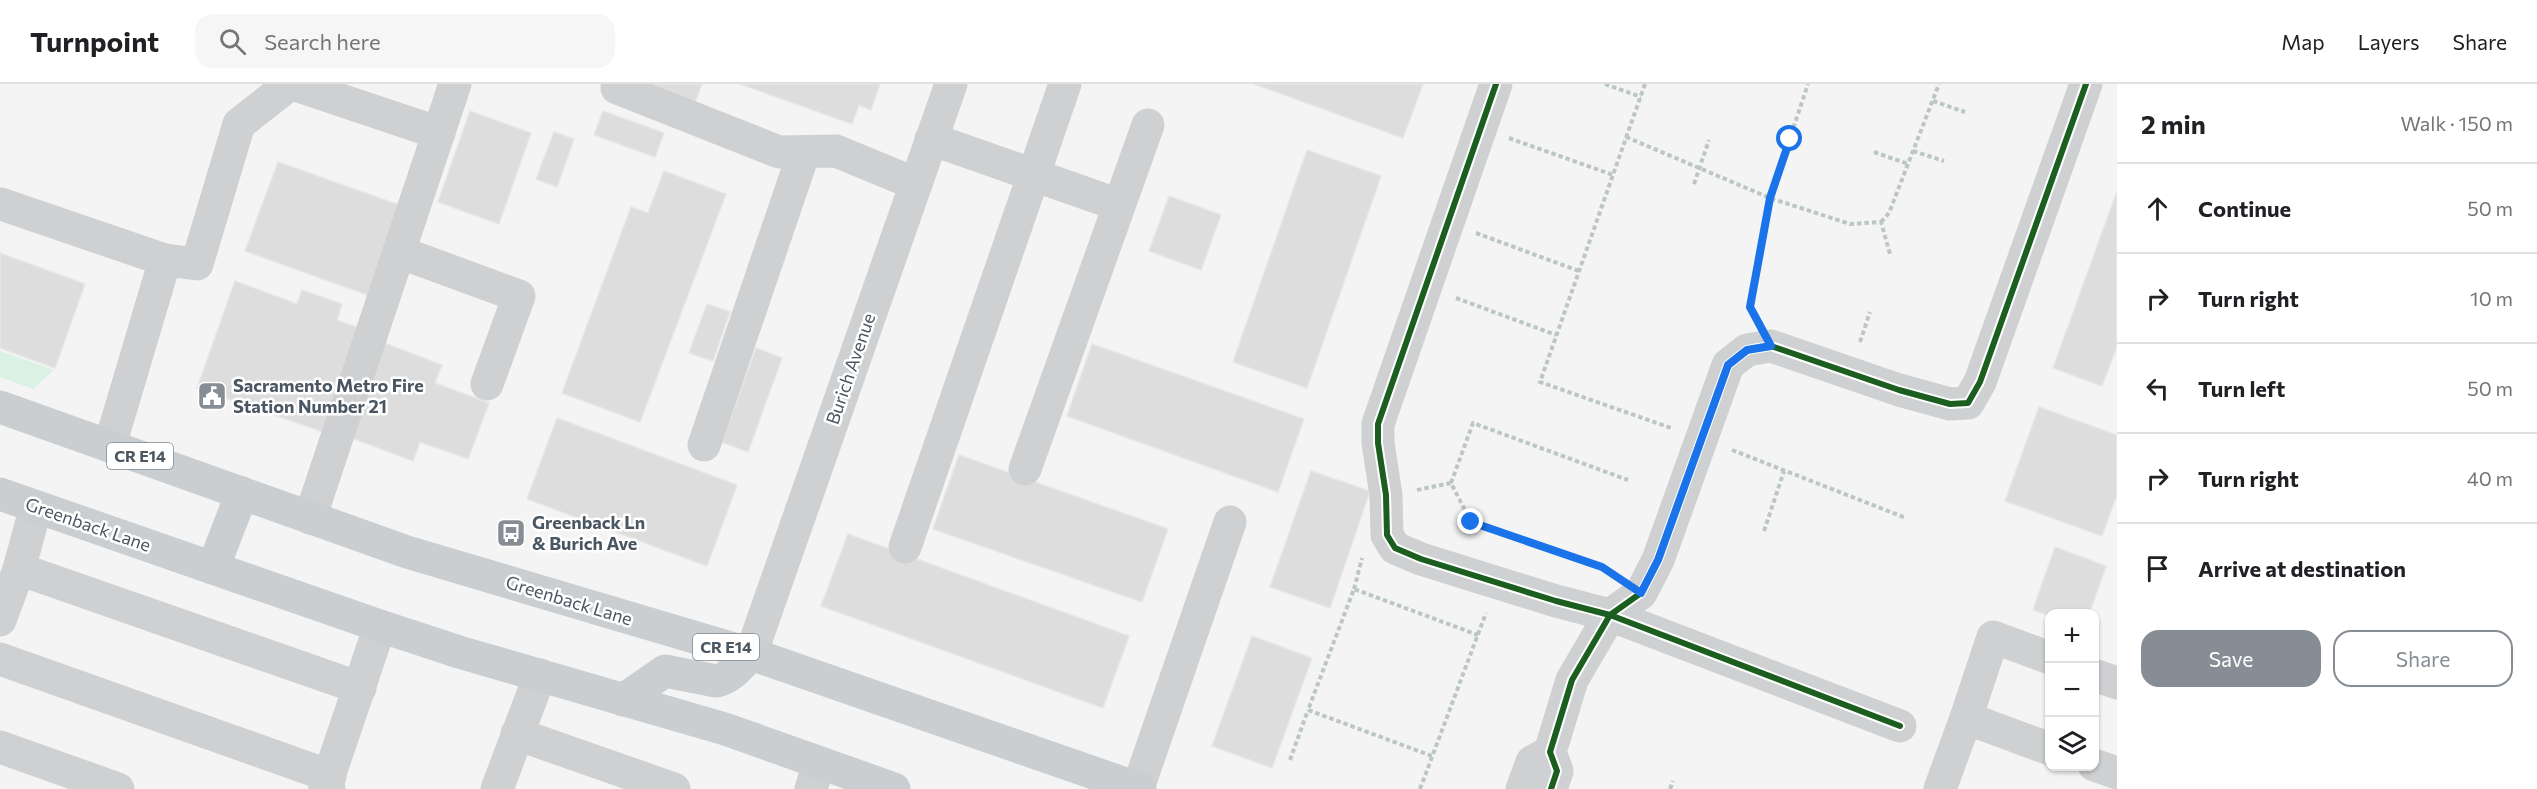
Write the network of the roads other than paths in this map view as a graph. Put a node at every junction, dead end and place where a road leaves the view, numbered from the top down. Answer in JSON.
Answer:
{"nodes":[{"id":1,"x":291,"y":84,"type":"edge"},
{"id":2,"x":455,"y":84,"type":"edge"},
{"id":3,"x":619,"y":84,"type":"edge"},
{"id":4,"x":951,"y":84,"type":"edge"},
{"id":5,"x":1065,"y":84,"type":"edge"},
{"id":6,"x":1496,"y":84,"type":"edge"},
{"id":7,"x":2086,"y":84,"type":"edge"},
{"id":8,"x":1148,"y":125,"type":"dead end"},
{"id":9,"x":439,"y":133,"type":"junction"},
{"id":10,"x":931,"y":139,"type":"junction"},
{"id":11,"x":804,"y":152,"type":"junction"},
{"id":12,"x":1034,"y":175,"type":"junction"},
{"id":13,"x":916,"y":184,"type":"junction"},
{"id":14,"x":1,"y":204,"type":"edge"},
{"id":15,"x":1119,"y":205,"type":"junction"},
{"id":16,"x":399,"y":252,"type":"junction"},
{"id":17,"x":165,"y":260,"type":"junction"},
{"id":18,"x":487,"y":384,"type":"dead end"},
{"id":19,"x":0,"y":407,"type":"edge"},
{"id":20,"x":110,"y":445,"type":"junction"},
{"id":21,"x":704,"y":445,"type":"dead end"},
{"id":22,"x":1025,"y":469,"type":"dead end"},
{"id":23,"x":242,"y":493,"type":"junction"},
{"id":24,"x":0,"y":494,"type":"edge"},
{"id":25,"x":36,"y":507,"type":"junction"},
{"id":26,"x":310,"y":518,"type":"junction"},
{"id":27,"x":1230,"y":522,"type":"dead end"},
{"id":28,"x":905,"y":548,"type":"dead end"},
{"id":29,"x":213,"y":568,"type":"junction"},
{"id":30,"x":19,"y":569,"type":"junction"},
{"id":31,"x":1610,"y":615,"type":"junction"},
{"id":32,"x":0,"y":620,"type":"edge"},
{"id":33,"x":380,"y":626,"type":"junction"},
{"id":34,"x":751,"y":654,"type":"junction"},
{"id":35,"x":2045,"y":656,"type":"edge"},
{"id":36,"x":0,"y":659,"type":"edge"},
{"id":37,"x":540,"y":675,"type":"junction"},
{"id":38,"x":2099,"y":677,"type":"edge"},
{"id":39,"x":2117,"y":683,"type":"edge"},
{"id":40,"x":360,"y":688,"type":"junction"},
{"id":41,"x":623,"y":700,"type":"junction"},
{"id":42,"x":1966,"y":718,"type":"junction"},
{"id":43,"x":1900,"y":726,"type":"dead end"},
{"id":44,"x":518,"y":734,"type":"junction"},
{"id":45,"x":0,"y":747,"type":"edge"},
{"id":46,"x":2045,"y":748,"type":"edge"},
{"id":47,"x":1550,"y":752,"type":"junction"},
{"id":48,"x":2099,"y":767,"type":"edge"},
{"id":49,"x":2117,"y":773,"type":"edge"},
{"id":50,"x":815,"y":776,"type":"edge"},
{"id":51,"x":329,"y":782,"type":"edge"},
{"id":52,"x":118,"y":789,"type":"edge"},
{"id":53,"x":498,"y":789,"type":"edge"},
{"id":54,"x":674,"y":789,"type":"edge"},
{"id":55,"x":894,"y":789,"type":"edge"},
{"id":56,"x":1138,"y":789,"type":"edge"},
{"id":57,"x":1522,"y":789,"type":"edge"},
{"id":58,"x":1551,"y":789,"type":"edge"},
{"id":59,"x":1940,"y":789,"type":"edge"}],
"edges":[{"from":1,"to":9,"type":"street"},
{"from":1,"to":17,"type":"street"},
{"from":2,"to":9,"type":"street"},
{"from":3,"to":11,"type":"street"},
{"from":4,"to":10,"type":"street","name":"Burich Avenue"},
{"from":5,"to":12,"type":"street"},
{"from":6,"to":31,"type":"street"},
{"from":7,"to":31,"type":"street"},
{"from":8,"to":15,"type":"street"},
{"from":9,"to":16,"type":"street"},
{"from":10,"to":12,"type":"street"},
{"from":10,"to":13,"type":"street","name":"Burich Avenue"},
{"from":11,"to":13,"type":"street"},
{"from":11,"to":21,"type":"street"},
{"from":12,"to":15,"type":"street"},
{"from":12,"to":28,"type":"street"},
{"from":13,"to":34,"type":"street","name":"Burich Avenue"},
{"from":14,"to":17,"type":"street"},
{"from":15,"to":22,"type":"street"},
{"from":16,"to":18,"type":"street"},
{"from":16,"to":26,"type":"street"},
{"from":17,"to":20,"type":"street"},
{"from":19,"to":20,"type":"main road","name":"Greenback Lane","number":"CR E14"},
{"from":20,"to":23,"type":"main road","name":"Greenback Lane","number":"CR E14"},
{"from":23,"to":26,"type":"main road","name":"Greenback Lane","number":"CR E14"},
{"from":23,"to":29,"type":"main road"},
{"from":24,"to":25,"type":"main road","name":"Greenback Lane"},
{"from":25,"to":29,"type":"main road","name":"Greenback Lane"},
{"from":25,"to":30,"type":"street"},
{"from":26,"to":34,"type":"main road","name":"Greenback Lane","number":"CR E14"},
{"from":27,"to":56,"type":"street"},
{"from":29,"to":33,"type":"main road","name":"Greenback Lane"},
{"from":30,"to":32,"type":"street"},
{"from":30,"to":40,"type":"street"},
{"from":31,"to":43,"type":"street"},
{"from":31,"to":47,"type":"street"},
{"from":33,"to":37,"type":"main road","name":"Greenback Lane"},
{"from":33,"to":40,"type":"street"},
{"from":34,"to":41,"type":"main road"},
{"from":34,"to":56,"type":"main road","name":"Greenback Lane","number":"CR E14"},
{"from":35,"to":42,"type":"street"},
{"from":36,"to":51,"type":"street"},
{"from":37,"to":41,"type":"main road","name":"Greenback Lane"},
{"from":37,"to":44,"type":"street"},
{"from":38,"to":39,"type":"street"},
{"from":40,"to":51,"type":"street"},
{"from":41,"to":50,"type":"main road","name":"Greenback Lane"},
{"from":42,"to":46,"type":"street"},
{"from":42,"to":59,"type":"street"},
{"from":44,"to":53,"type":"street"},
{"from":44,"to":54,"type":"street"},
{"from":45,"to":52,"type":"street"},
{"from":47,"to":57,"type":"street"},
{"from":47,"to":58,"type":"street"},
{"from":48,"to":49,"type":"street"},
{"from":50,"to":55,"type":"main road","name":"Greenback Lane"}]}
